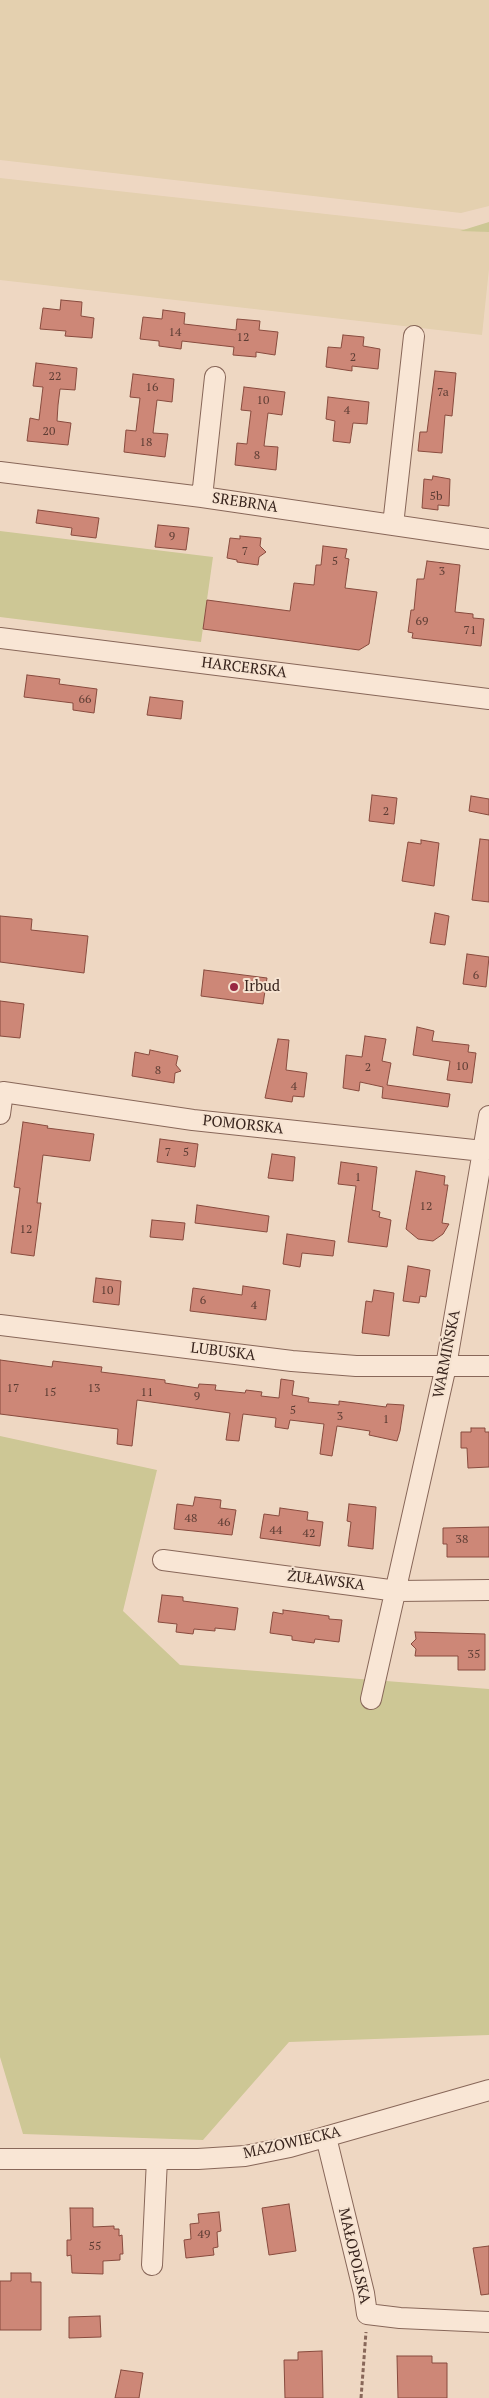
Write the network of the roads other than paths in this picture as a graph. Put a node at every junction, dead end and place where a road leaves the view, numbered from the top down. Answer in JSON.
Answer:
{"nodes":[{"id":1,"x":414,"y":336,"type":"dead end"},
{"id":2,"x":214,"y":377,"type":"dead end"},
{"id":3,"x":0,"y":472,"type":"edge"},
{"id":4,"x":202,"y":497,"type":"junction"},
{"id":5,"x":393,"y":525,"type":"junction"},
{"id":6,"x":489,"y":539,"type":"edge"},
{"id":7,"x":0,"y":638,"type":"edge"},
{"id":8,"x":489,"y":699,"type":"edge"},
{"id":9,"x":0,"y":1114,"type":"edge"},
{"id":10,"x":488,"y":1122,"type":"edge"},
{"id":11,"x":483,"y":1151,"type":"junction"},
{"id":12,"x":0,"y":1324,"type":"edge"},
{"id":13,"x":446,"y":1366,"type":"junction"},
{"id":14,"x":489,"y":1366,"type":"edge"},
{"id":15,"x":163,"y":1560,"type":"dead end"},
{"id":16,"x":396,"y":1590,"type":"junction"},
{"id":17,"x":489,"y":1590,"type":"edge"},
{"id":18,"x":371,"y":1699,"type":"dead end"},
{"id":19,"x":489,"y":2090,"type":"edge"},
{"id":20,"x":326,"y":2137,"type":"junction"},
{"id":21,"x":0,"y":2159,"type":"edge"},
{"id":22,"x":157,"y":2159,"type":"junction"},
{"id":23,"x":152,"y":2265,"type":"dead end"},
{"id":24,"x":489,"y":2322,"type":"edge"}],
"edges":[{"from":1,"to":5,"type":"street"},
{"from":2,"to":4,"type":"street"},
{"from":3,"to":4,"type":"street","name":"SREBRNA"},
{"from":4,"to":5,"type":"street","name":"SREBRNA"},
{"from":5,"to":6,"type":"street","name":"SREBRNA"},
{"from":7,"to":8,"type":"street","name":"HARCERSKA"},
{"from":9,"to":11,"type":"street","name":"POMORSKA"},
{"from":10,"to":11,"type":"street","name":"WARMIŃSKA"},
{"from":11,"to":13,"type":"street","name":"WARMIŃSKA"},
{"from":12,"to":13,"type":"street","name":"LUBUSKA"},
{"from":13,"to":14,"type":"street","name":"LUBUSKA"},
{"from":13,"to":16,"type":"street","name":"WARMIŃSKA"},
{"from":15,"to":16,"type":"street","name":"ŻUŁAWSKA"},
{"from":16,"to":17,"type":"street","name":"ŻUŁAWSKA"},
{"from":16,"to":18,"type":"street","name":"WARMIŃSKA"},
{"from":19,"to":20,"type":"street","name":"MAZOWIECKA"},
{"from":20,"to":22,"type":"street","name":"MAZOWIECKA"},
{"from":20,"to":24,"type":"street","name":"MAŁOPOLSKA"},
{"from":21,"to":22,"type":"street","name":"MAZOWIECKA"},
{"from":22,"to":23,"type":"street"}]}
